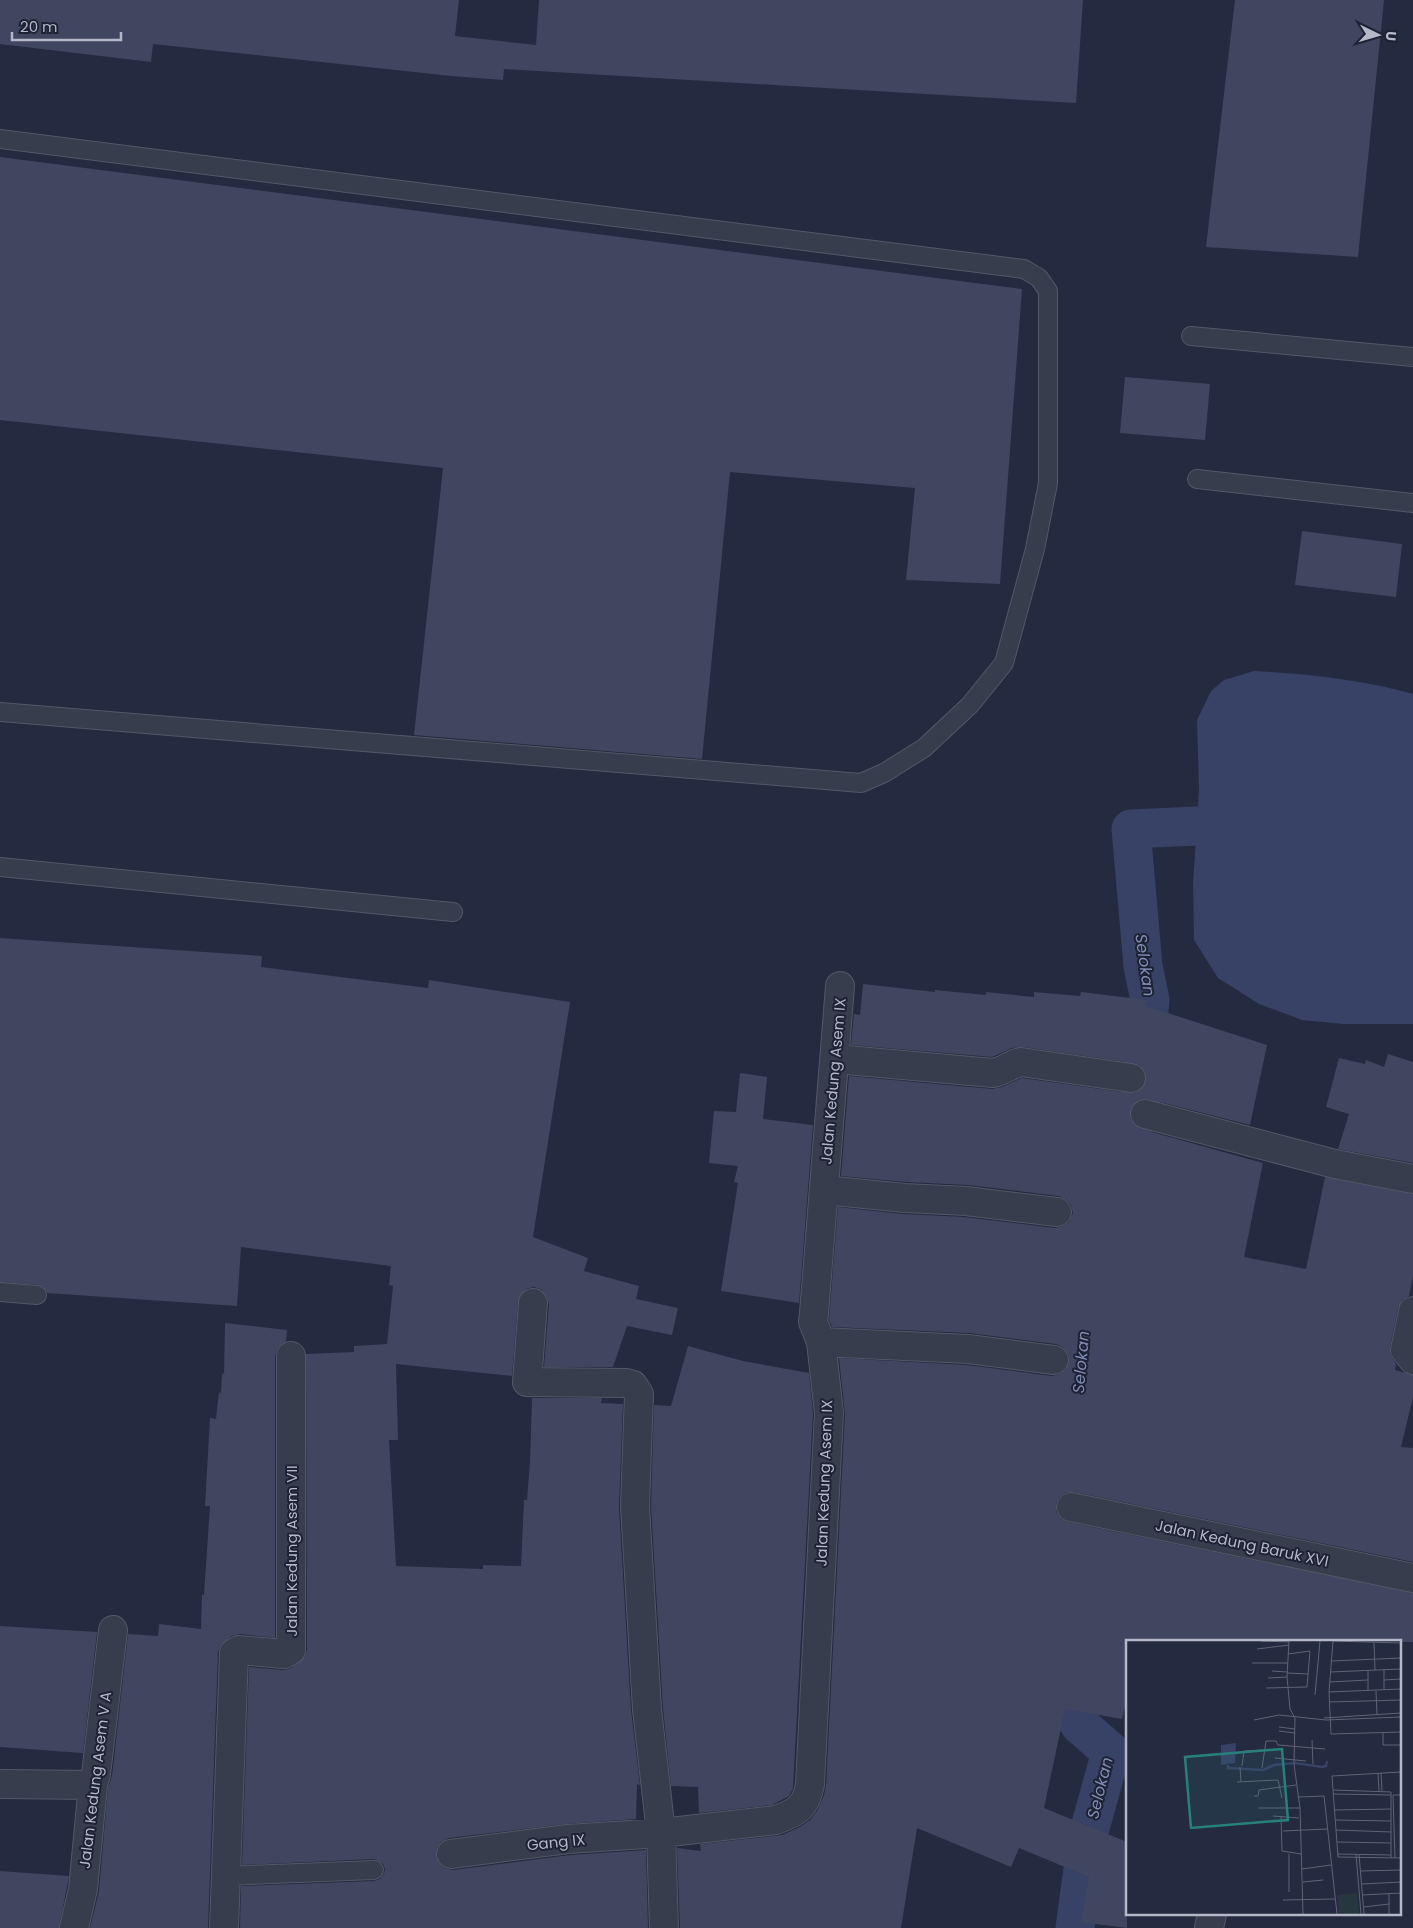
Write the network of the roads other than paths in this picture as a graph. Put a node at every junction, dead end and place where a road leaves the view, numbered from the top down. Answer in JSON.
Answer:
{"nodes":[{"id":1,"x":0,"y":139,"type":"edge"},
{"id":2,"x":1192,"y":336,"type":"dead end"},
{"id":3,"x":1413,"y":357,"type":"edge"},
{"id":4,"x":1197,"y":479,"type":"dead end"},
{"id":5,"x":1413,"y":503,"type":"edge"},
{"id":6,"x":0,"y":712,"type":"edge"},
{"id":7,"x":0,"y":867,"type":"edge"},
{"id":8,"x":453,"y":912,"type":"dead end"},
{"id":9,"x":840,"y":986,"type":"dead end"},
{"id":10,"x":834,"y":1060,"type":"junction"},
{"id":11,"x":1131,"y":1078,"type":"dead end"},
{"id":12,"x":1145,"y":1114,"type":"dead end"},
{"id":13,"x":1413,"y":1179,"type":"edge"},
{"id":14,"x":824,"y":1190,"type":"junction"},
{"id":15,"x":1057,"y":1212,"type":"dead end"},
{"id":16,"x":0,"y":1292,"type":"edge"},
{"id":17,"x":37,"y":1295,"type":"dead end"},
{"id":18,"x":533,"y":1303,"type":"dead end"},
{"id":19,"x":1413,"y":1311,"type":"edge"},
{"id":20,"x":821,"y":1342,"type":"junction"},
{"id":21,"x":291,"y":1356,"type":"dead end"},
{"id":22,"x":1054,"y":1360,"type":"dead end"},
{"id":23,"x":1413,"y":1360,"type":"edge"},
{"id":24,"x":1071,"y":1508,"type":"dead end"},
{"id":25,"x":1413,"y":1578,"type":"edge"},
{"id":26,"x":113,"y":1630,"type":"dead end"},
{"id":27,"x":0,"y":1784,"type":"edge"},
{"id":28,"x":93,"y":1784,"type":"junction"},
{"id":29,"x":661,"y":1833,"type":"junction"},
{"id":30,"x":452,"y":1854,"type":"dead end"},
{"id":31,"x":374,"y":1870,"type":"dead end"},
{"id":32,"x":226,"y":1876,"type":"junction"},
{"id":33,"x":74,"y":1928,"type":"edge"},
{"id":34,"x":224,"y":1928,"type":"edge"},
{"id":35,"x":664,"y":1928,"type":"edge"}],
"edges":[{"from":1,"to":6,"type":"lane"},
{"from":2,"to":3,"type":"lane"},
{"from":4,"to":5,"type":"lane"},
{"from":7,"to":8,"type":"lane"},
{"from":9,"to":10,"type":"street","name":"Jalan Kedung Asem IX"},
{"from":10,"to":11,"type":"street"},
{"from":10,"to":14,"type":"street","name":"Jalan Kedung Asem IX"},
{"from":12,"to":13,"type":"street"},
{"from":14,"to":15,"type":"street"},
{"from":14,"to":20,"type":"street","name":"Jalan Kedung Asem IX"},
{"from":16,"to":17,"type":"lane"},
{"from":18,"to":29,"type":"street"},
{"from":19,"to":23,"type":"street"},
{"from":20,"to":22,"type":"street"},
{"from":20,"to":29,"type":"street","name":"Jalan Kedung Asem IX"},
{"from":21,"to":32,"type":"street","name":"Jalan Kedung Asem VII"},
{"from":24,"to":25,"type":"street","name":"Jalan Kedung Baruk XVI"},
{"from":26,"to":28,"type":"street","name":"Jalan Kedung Asem V A"},
{"from":27,"to":28,"type":"street"},
{"from":28,"to":33,"type":"street","name":"Jalan Kedung Asem V A"},
{"from":29,"to":30,"type":"street","name":"Gang IX"},
{"from":29,"to":35,"type":"street"},
{"from":31,"to":32,"type":"lane"},
{"from":32,"to":34,"type":"street","name":"Jalan Kedung Asem VII"}]}
